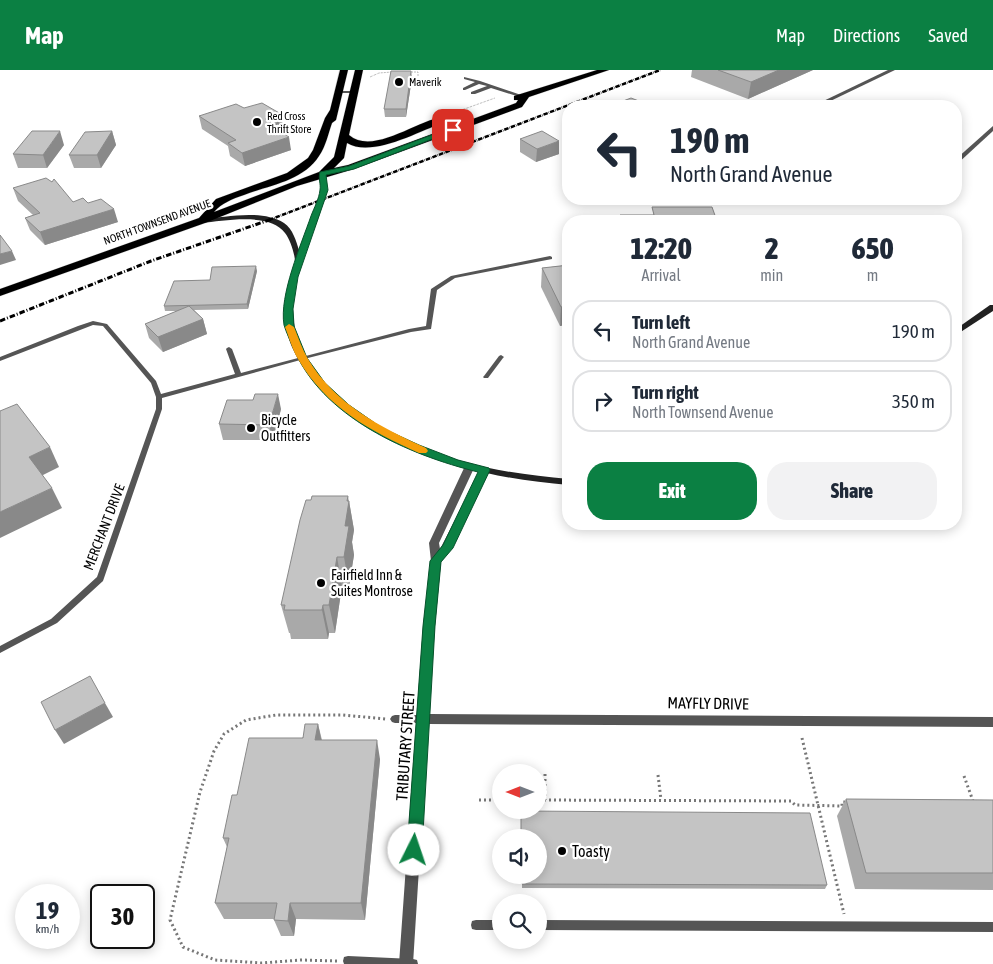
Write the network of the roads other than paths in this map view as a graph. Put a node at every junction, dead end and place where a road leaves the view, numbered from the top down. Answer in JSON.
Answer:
{"nodes":[{"id":1,"x":344,"y":70,"type":"edge"},
{"id":2,"x":359,"y":70,"type":"edge"},
{"id":3,"x":605,"y":70,"type":"edge"},
{"id":4,"x":892,"y":70,"type":"edge"},
{"id":5,"x":465,"y":78,"type":"dead end"},
{"id":6,"x":479,"y":82,"type":"junction"},
{"id":7,"x":490,"y":86,"type":"junction"},
{"id":8,"x":464,"y":89,"type":"dead end"},
{"id":9,"x":337,"y":92,"type":"junction"},
{"id":10,"x":355,"y":92,"type":"junction"},
{"id":11,"x":473,"y":93,"type":"dead end"},
{"id":12,"x":525,"y":97,"type":"junction"},
{"id":13,"x":829,"y":100,"type":"edge"},
{"id":14,"x":332,"y":112,"type":"junction"},
{"id":15,"x":454,"y":116,"type":"junction"},
{"id":16,"x":993,"y":128,"type":"edge"},
{"id":17,"x":345,"y":136,"type":"junction"},
{"id":18,"x":962,"y":157,"type":"edge"},
{"id":19,"x":322,"y":173,"type":"junction"},
{"id":20,"x":202,"y":221,"type":"junction"},
{"id":21,"x":550,"y":258,"type":"dead end"},
{"id":22,"x":299,"y":262,"type":"junction"},
{"id":23,"x":0,"y":293,"type":"edge"},
{"id":24,"x":993,"y":307,"type":"edge"},
{"id":25,"x":962,"y":329,"type":"edge"},
{"id":26,"x":229,"y":349,"type":"dead end"},
{"id":27,"x":501,"y":357,"type":"dead end"},
{"id":28,"x":302,"y":358,"type":"junction"},
{"id":29,"x":0,"y":359,"type":"edge"},
{"id":30,"x":239,"y":375,"type":"junction"},
{"id":31,"x":486,"y":377,"type":"dead end"},
{"id":32,"x":159,"y":397,"type":"junction"},
{"id":33,"x":470,"y":466,"type":"junction"},
{"id":34,"x":485,"y":470,"type":"junction"},
{"id":35,"x":562,"y":481,"type":"edge"},
{"id":36,"x":436,"y":561,"type":"junction"},
{"id":37,"x":0,"y":650,"type":"edge"},
{"id":38,"x":395,"y":719,"type":"road end"},
{"id":39,"x":423,"y":719,"type":"junction"},
{"id":40,"x":993,"y":722,"type":"edge"},
{"id":41,"x":476,"y":925,"type":"dead end"},
{"id":42,"x":492,"y":925,"type":"edge"},
{"id":43,"x":547,"y":925,"type":"edge"},
{"id":44,"x":993,"y":927,"type":"edge"},
{"id":45,"x":348,"y":961,"type":"road end"},
{"id":46,"x":406,"y":964,"type":"edge"},
{"id":47,"x":413,"y":964,"type":"edge"}],
"edges":[{"from":1,"to":9,"type":"highway"},
{"from":2,"to":10,"type":"highway"},
{"from":3,"to":12,"type":"highway","name":"NORTH TOWNSEND AVENUE"},
{"from":4,"to":13,"type":"street"},
{"from":5,"to":6,"type":"lane"},
{"from":6,"to":7,"type":"lane"},
{"from":6,"to":8,"type":"lane"},
{"from":7,"to":11,"type":"lane"},
{"from":7,"to":12,"type":"lane"},
{"from":9,"to":10,"type":"lane"},
{"from":9,"to":14,"type":"highway"},
{"from":10,"to":17,"type":"highway"},
{"from":12,"to":15,"type":"highway","name":"NORTH TOWNSEND AVENUE"},
{"from":12,"to":19,"type":"highway","name":"NORTH TOWNSEND AVENUE"},
{"from":14,"to":19,"type":"highway"},
{"from":14,"to":20,"type":"highway"},
{"from":15,"to":17,"type":"highway"},
{"from":15,"to":19,"type":"highway","name":"NORTH TOWNSEND AVENUE"},
{"from":16,"to":18,"type":"street"},
{"from":17,"to":19,"type":"highway"},
{"from":19,"to":20,"type":"highway","name":"NORTH TOWNSEND AVENUE"},
{"from":19,"to":22,"type":"street"},
{"from":20,"to":22,"type":"street"},
{"from":20,"to":23,"type":"highway","name":"NORTH TOWNSEND AVENUE"},
{"from":21,"to":28,"type":"lane"},
{"from":22,"to":28,"type":"street"},
{"from":24,"to":25,"type":"street"},
{"from":26,"to":30,"type":"lane"},
{"from":27,"to":31,"type":"lane"},
{"from":28,"to":30,"type":"lane"},
{"from":28,"to":33,"type":"street"},
{"from":29,"to":32,"type":"lane"},
{"from":30,"to":32,"type":"lane"},
{"from":32,"to":37,"type":"lane","name":"MERCHANT DRIVE"},
{"from":33,"to":34,"type":"street"},
{"from":33,"to":36,"type":"street","name":"TRIBUTARY STREET"},
{"from":34,"to":35,"type":"street"},
{"from":34,"to":36,"type":"street"},
{"from":36,"to":39,"type":"street","name":"TRIBUTARY STREET"},
{"from":38,"to":39,"type":"lane"},
{"from":39,"to":40,"type":"street","name":"MAYFLY DRIVE"},
{"from":39,"to":46,"type":"street","name":"TRIBUTARY STREET"},
{"from":41,"to":42,"type":"lane"},
{"from":43,"to":44,"type":"lane"},
{"from":45,"to":46,"type":"lane"},
{"from":46,"to":47,"type":"lane"}]}
